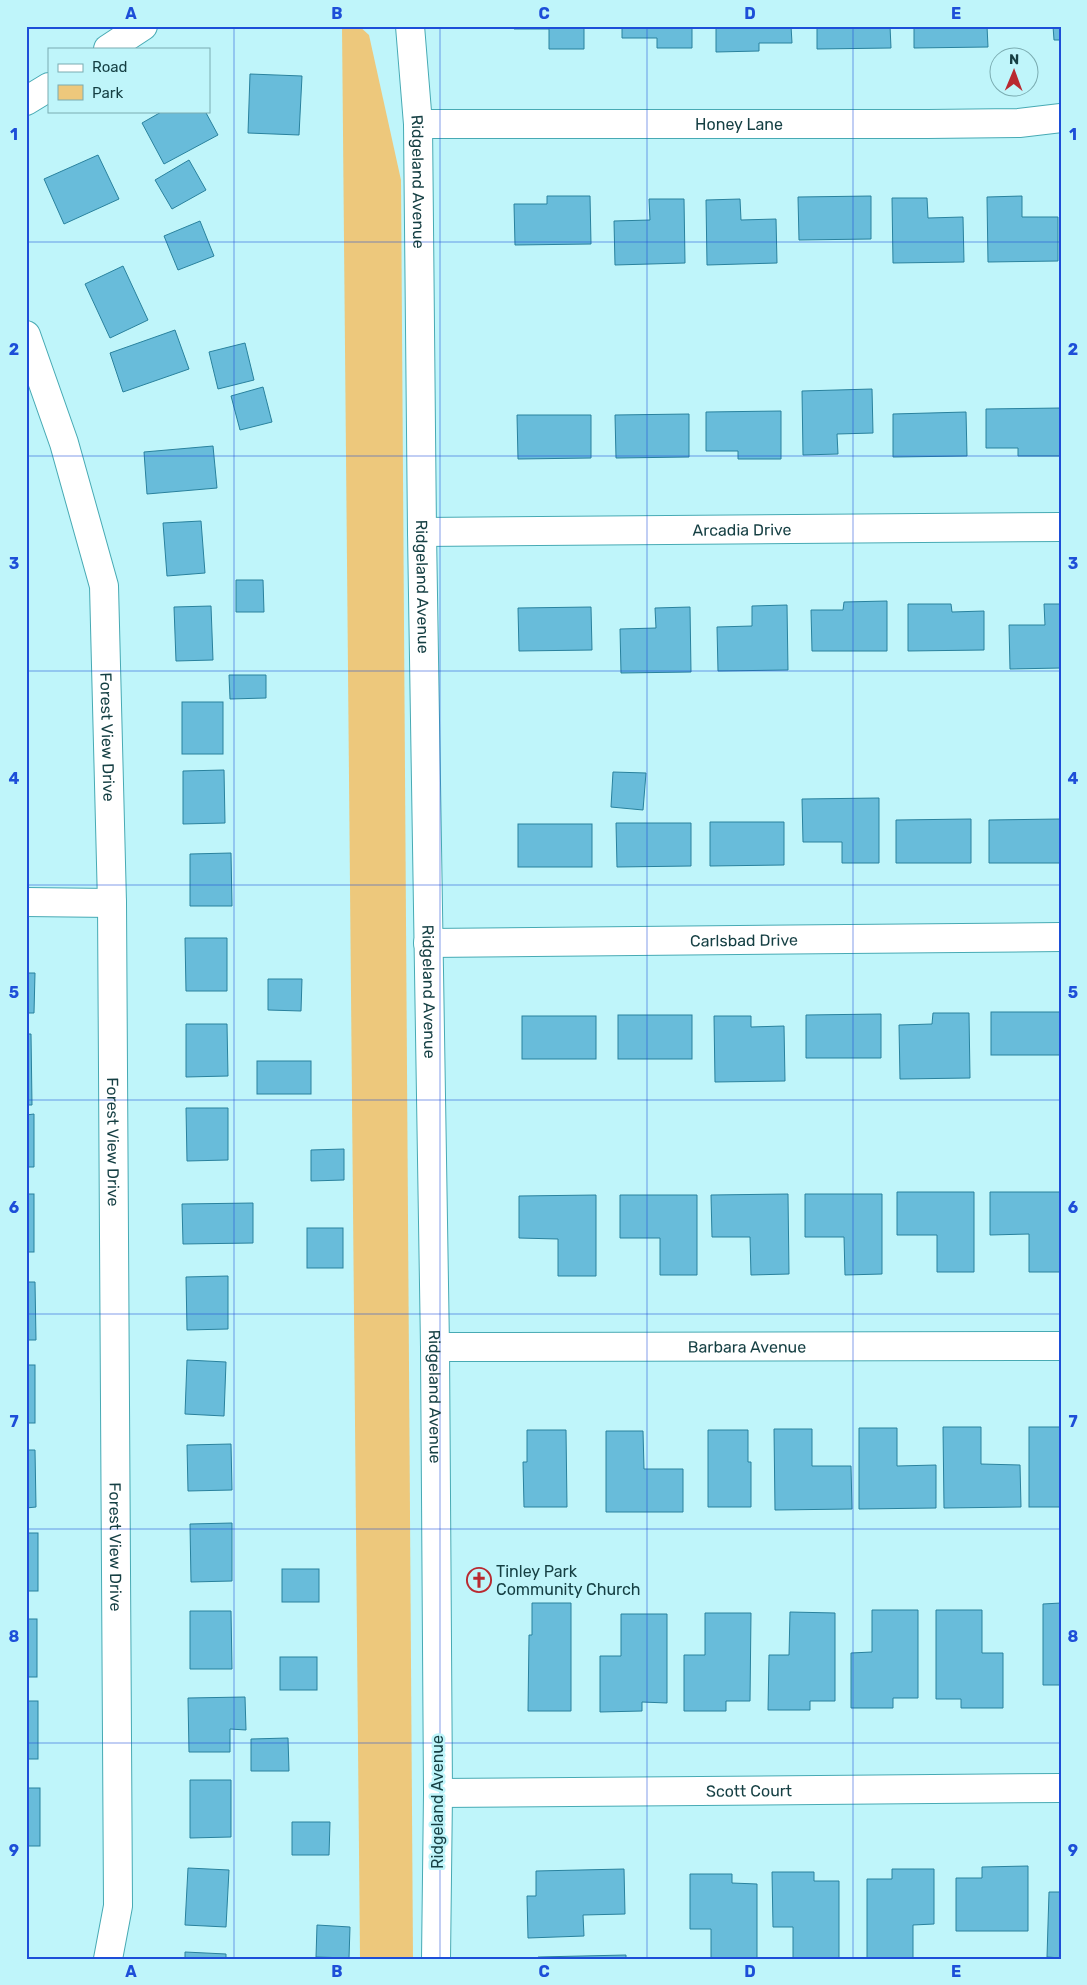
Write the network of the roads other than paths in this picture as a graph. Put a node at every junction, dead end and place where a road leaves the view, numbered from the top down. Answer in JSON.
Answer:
{"nodes":[{"id":1,"x":143,"y":26,"type":"edge"},
{"id":2,"x":410,"y":26,"type":"edge"},
{"id":3,"x":110,"y":48,"type":"edge"},
{"id":4,"x":48,"y":88,"type":"edge"},
{"id":5,"x":26,"y":101,"type":"edge"},
{"id":6,"x":1061,"y":118,"type":"edge"},
{"id":7,"x":418,"y":124,"type":"junction"},
{"id":8,"x":26,"y":335,"type":"edge"},
{"id":9,"x":1061,"y":527,"type":"edge"},
{"id":10,"x":422,"y":532,"type":"junction"},
{"id":11,"x":26,"y":902,"type":"edge"},
{"id":12,"x":112,"y":903,"type":"junction"},
{"id":13,"x":1061,"y":937,"type":"edge"},
{"id":14,"x":428,"y":943,"type":"junction"},
{"id":15,"x":1061,"y":1346,"type":"edge"},
{"id":16,"x":435,"y":1347,"type":"junction"},
{"id":17,"x":1061,"y":1788,"type":"edge"},
{"id":18,"x":438,"y":1793,"type":"junction"},
{"id":19,"x":108,"y":1959,"type":"edge"},
{"id":20,"x":436,"y":1959,"type":"edge"}],
"edges":[{"from":1,"to":3,"type":"street"},
{"from":2,"to":7,"type":"street","name":"Ridgeland Avenue"},
{"from":4,"to":5,"type":"street"},
{"from":6,"to":7,"type":"street","name":"Honey Lane"},
{"from":7,"to":10,"type":"street","name":"Ridgeland Avenue"},
{"from":8,"to":12,"type":"street","name":"Forest View Drive"},
{"from":9,"to":10,"type":"street","name":"Arcadia Drive"},
{"from":10,"to":14,"type":"street","name":"Ridgeland Avenue"},
{"from":11,"to":12,"type":"street"},
{"from":12,"to":19,"type":"street","name":"Forest View Drive"},
{"from":13,"to":14,"type":"street","name":"Carlsbad Drive"},
{"from":14,"to":16,"type":"street","name":"Ridgeland Avenue"},
{"from":15,"to":16,"type":"street","name":"Barbara Avenue"},
{"from":16,"to":18,"type":"street","name":"Ridgeland Avenue"},
{"from":17,"to":18,"type":"street","name":"Scott Court"},
{"from":18,"to":20,"type":"street","name":"Ridgeland Avenue"}]}
